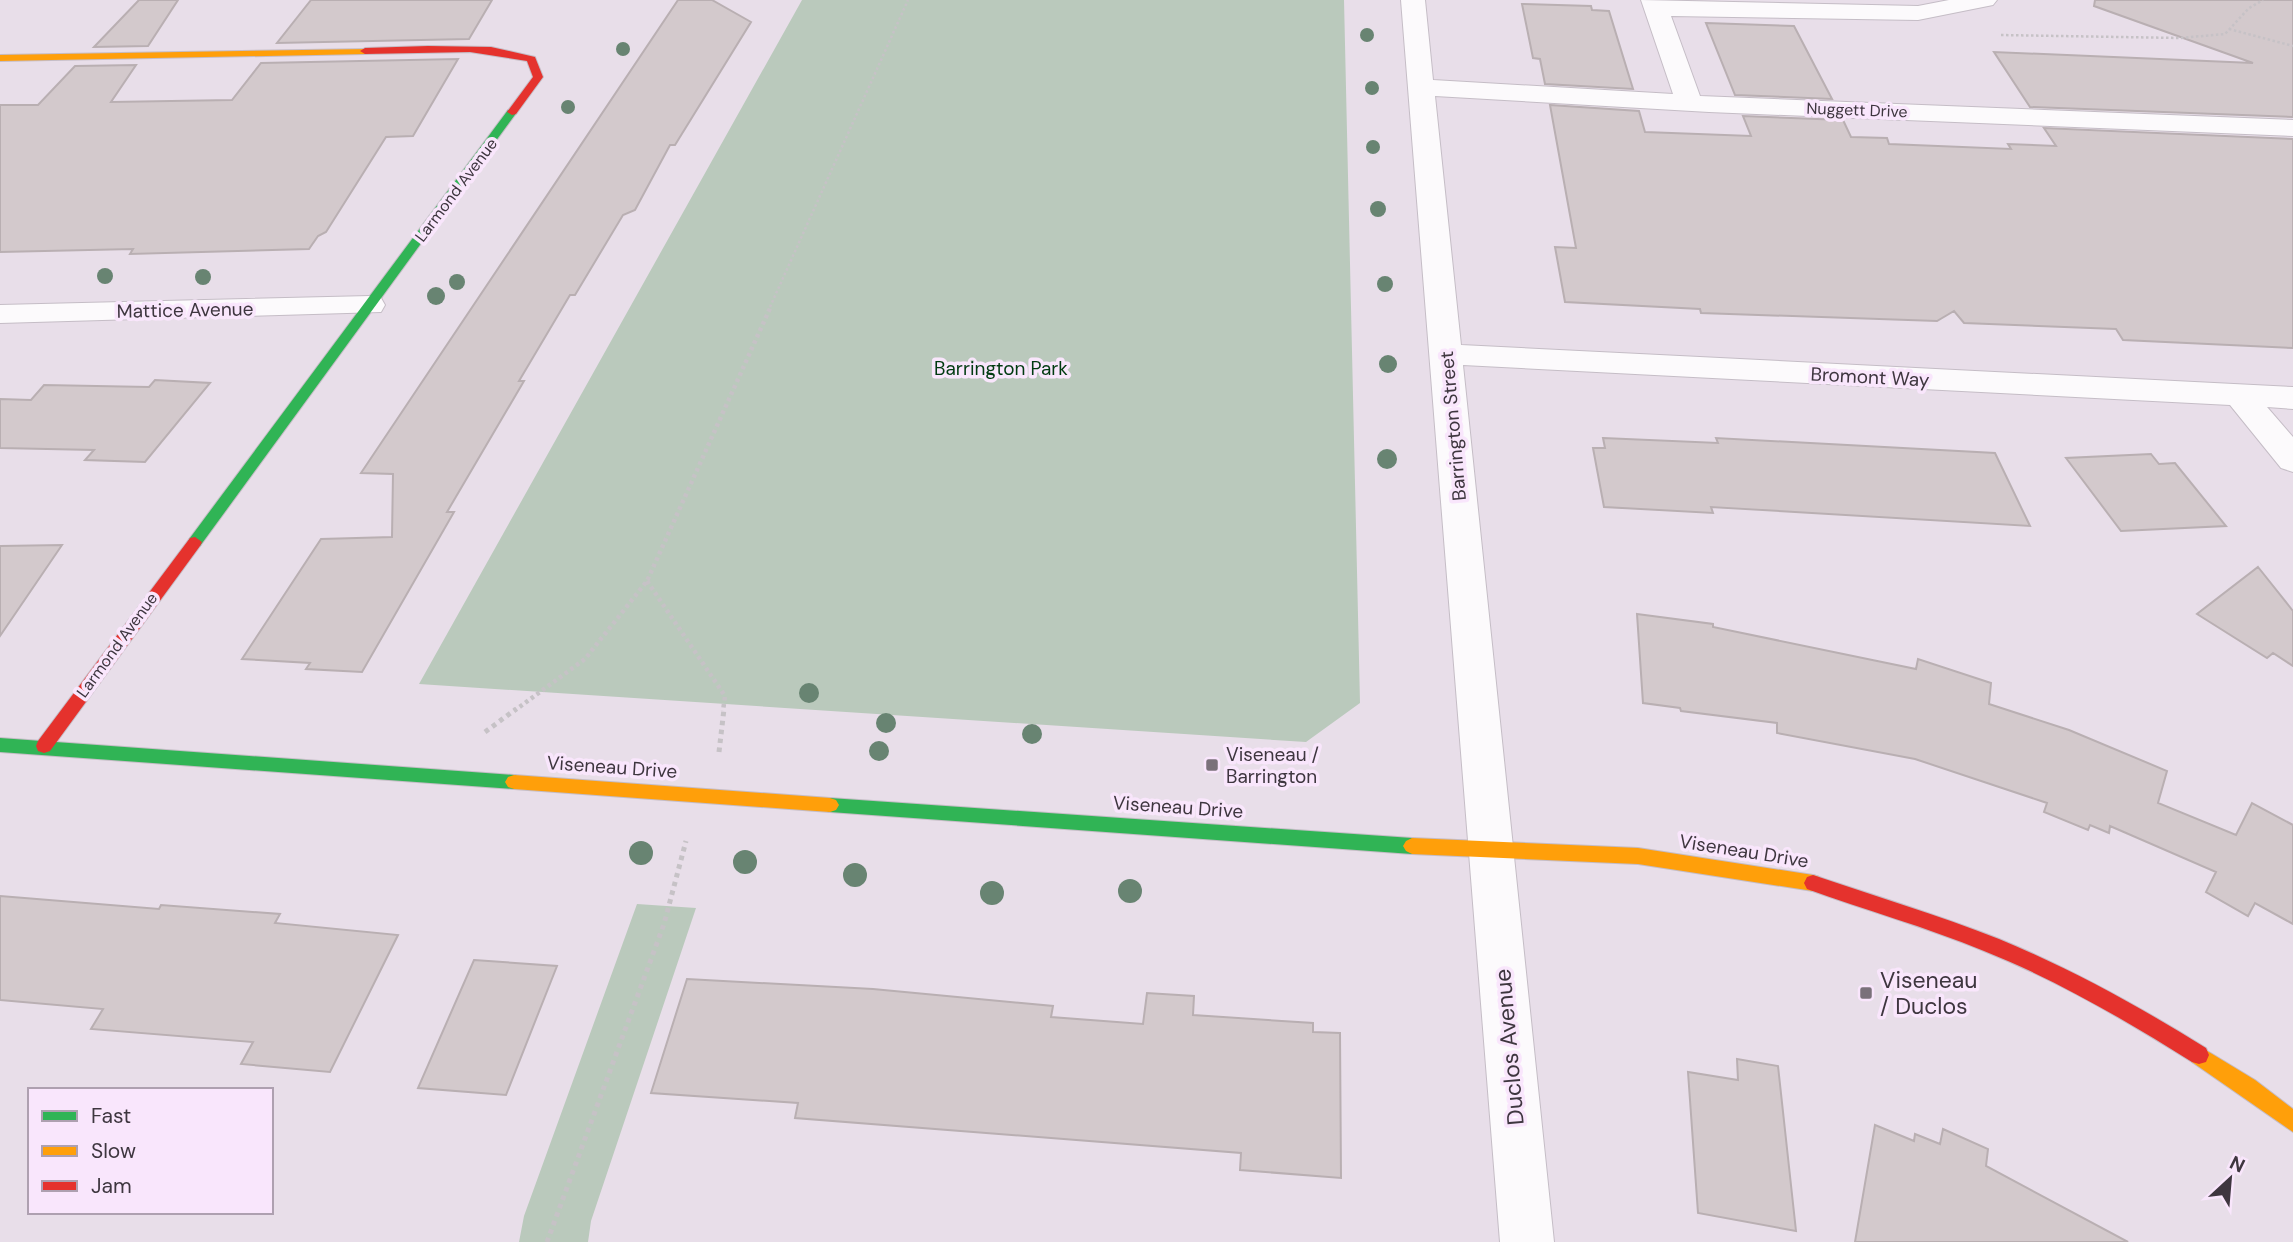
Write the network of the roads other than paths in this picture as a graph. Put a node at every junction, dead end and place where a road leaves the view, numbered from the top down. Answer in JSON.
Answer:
{"nodes":[{"id":1,"x":1413,"y":0,"type":"edge"},
{"id":2,"x":1985,"y":0,"type":"edge"},
{"id":3,"x":1655,"y":5,"type":"edge"},
{"id":4,"x":0,"y":58,"type":"edge"},
{"id":5,"x":1420,"y":87,"type":"junction"},
{"id":6,"x":1689,"y":102,"type":"junction"},
{"id":7,"x":2293,"y":128,"type":"edge"},
{"id":8,"x":370,"y":305,"type":"junction"},
{"id":9,"x":0,"y":314,"type":"edge"},
{"id":10,"x":1446,"y":354,"type":"junction"},
{"id":11,"x":2240,"y":396,"type":"junction"},
{"id":12,"x":2293,"y":398,"type":"edge"},
{"id":13,"x":2293,"y":460,"type":"edge"},
{"id":14,"x":0,"y":745,"type":"edge"},
{"id":15,"x":44,"y":746,"type":"junction"},
{"id":16,"x":1491,"y":852,"type":"junction"},
{"id":17,"x":2293,"y":1122,"type":"edge"},
{"id":18,"x":1527,"y":1242,"type":"edge"}],
"edges":[{"from":1,"to":5,"type":"street","name":"Barrington Street"},
{"from":2,"to":3,"type":"street"},
{"from":3,"to":6,"type":"street"},
{"from":4,"to":8,"type":"street","name":"Larmond Avenue"},
{"from":5,"to":6,"type":"street","name":"Nuggett Drive"},
{"from":5,"to":10,"type":"street","name":"Barrington Street"},
{"from":6,"to":7,"type":"street","name":"Nuggett Drive"},
{"from":8,"to":9,"type":"street","name":"Mattice Avenue"},
{"from":8,"to":15,"type":"street","name":"Larmond Avenue"},
{"from":10,"to":11,"type":"street","name":"Bromont Way"},
{"from":10,"to":16,"type":"street","name":"Barrington Street"},
{"from":11,"to":12,"type":"street","name":"Bromont Way"},
{"from":11,"to":13,"type":"street"},
{"from":14,"to":15,"type":"street","name":"Viseneau Drive"},
{"from":15,"to":16,"type":"street","name":"Viseneau Drive"},
{"from":16,"to":17,"type":"street","name":"Viseneau Drive"},
{"from":16,"to":18,"type":"street","name":"Duclos Avenue"}]}
